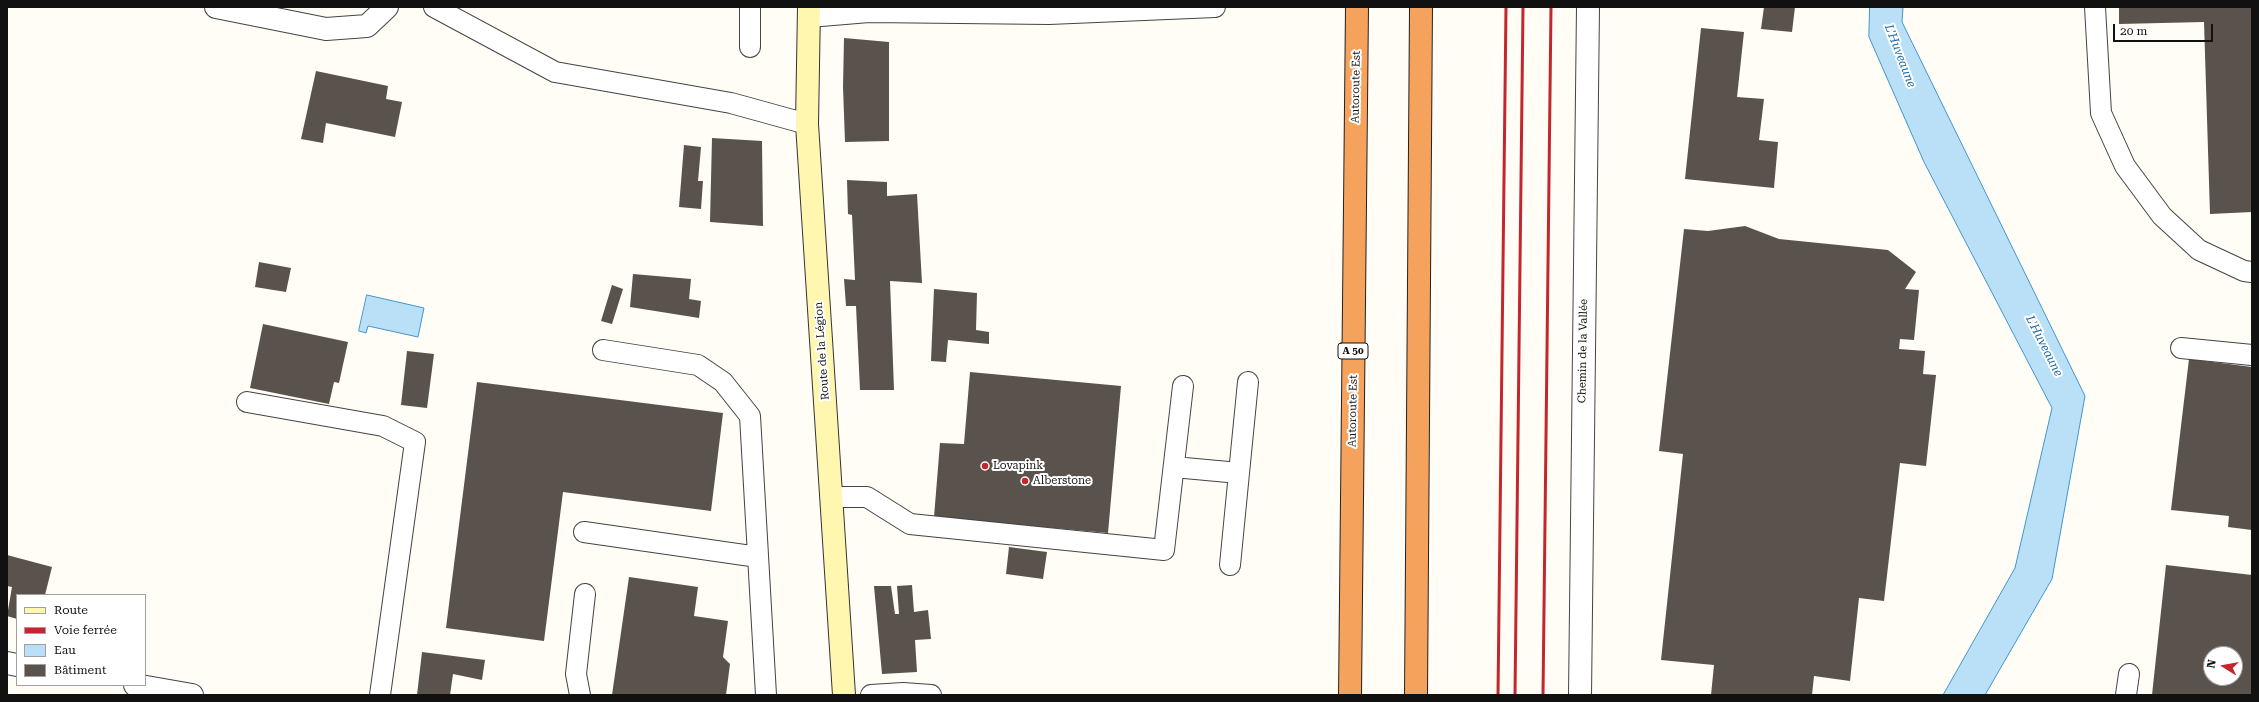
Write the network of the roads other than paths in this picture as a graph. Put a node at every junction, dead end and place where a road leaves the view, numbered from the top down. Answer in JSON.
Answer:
{"nodes":[{"id":1,"x":216,"y":7,"type":"edge"},
{"id":2,"x":387,"y":7,"type":"edge"},
{"id":3,"x":434,"y":7,"type":"edge"},
{"id":4,"x":750,"y":7,"type":"edge"},
{"id":5,"x":1215,"y":7,"type":"edge"},
{"id":6,"x":1357,"y":7,"type":"edge"},
{"id":7,"x":1421,"y":7,"type":"edge"},
{"id":8,"x":1588,"y":7,"type":"edge"},
{"id":9,"x":2095,"y":7,"type":"edge"},
{"id":10,"x":809,"y":12,"type":"edge"},
{"id":11,"x":750,"y":47,"type":"dead end"},
{"id":12,"x":808,"y":124,"type":"junction"},
{"id":13,"x":2252,"y":272,"type":"edge"},
{"id":14,"x":2181,"y":348,"type":"dead end"},
{"id":15,"x":603,"y":350,"type":"dead end"},
{"id":16,"x":2252,"y":355,"type":"edge"},
{"id":17,"x":1248,"y":382,"type":"dead end"},
{"id":18,"x":1183,"y":386,"type":"dead end"},
{"id":19,"x":247,"y":402,"type":"dead end"},
{"id":20,"x":1174,"y":467,"type":"junction"},
{"id":21,"x":1239,"y":472,"type":"junction"},
{"id":22,"x":831,"y":497,"type":"junction"},
{"id":23,"x":584,"y":532,"type":"dead end"},
{"id":24,"x":758,"y":557,"type":"junction"},
{"id":25,"x":1230,"y":565,"type":"dead end"},
{"id":26,"x":584,"y":594,"type":"dead end"},
{"id":27,"x":2129,"y":674,"type":"dead end"},
{"id":28,"x":141,"y":686,"type":"edge"},
{"id":29,"x":192,"y":695,"type":"edge"},
{"id":30,"x":380,"y":695,"type":"edge"},
{"id":31,"x":580,"y":695,"type":"edge"},
{"id":32,"x":766,"y":695,"type":"edge"},
{"id":33,"x":844,"y":695,"type":"edge"},
{"id":34,"x":871,"y":695,"type":"edge"},
{"id":35,"x":931,"y":695,"type":"edge"},
{"id":36,"x":1350,"y":695,"type":"edge"},
{"id":37,"x":1416,"y":695,"type":"edge"},
{"id":38,"x":1580,"y":695,"type":"edge"},
{"id":39,"x":2126,"y":695,"type":"edge"}],
"edges":[{"from":1,"to":2,"type":"street"},
{"from":3,"to":12,"type":"lane"},
{"from":4,"to":11,"type":"lane"},
{"from":5,"to":10,"type":"lane"},
{"from":6,"to":36,"type":"highway","name":"Autoroute Est","number":"A 50"},
{"from":7,"to":37,"type":"highway"},
{"from":8,"to":38,"type":"street","name":"Chemin de la Vallée"},
{"from":9,"to":13,"type":"lane"},
{"from":10,"to":12,"type":"main road","name":"Route de la Légion"},
{"from":12,"to":22,"type":"main road","name":"Route de la Légion"},
{"from":14,"to":16,"type":"lane"},
{"from":15,"to":24,"type":"lane"},
{"from":17,"to":21,"type":"lane"},
{"from":18,"to":20,"type":"lane"},
{"from":19,"to":30,"type":"lane"},
{"from":20,"to":21,"type":"lane"},
{"from":20,"to":22,"type":"lane"},
{"from":21,"to":25,"type":"lane"},
{"from":22,"to":33,"type":"main road","name":"Route de la Légion"},
{"from":23,"to":24,"type":"lane"},
{"from":24,"to":32,"type":"lane"},
{"from":26,"to":31,"type":"lane"},
{"from":27,"to":39,"type":"lane"},
{"from":28,"to":29,"type":"street"},
{"from":34,"to":35,"type":"lane"}]}
